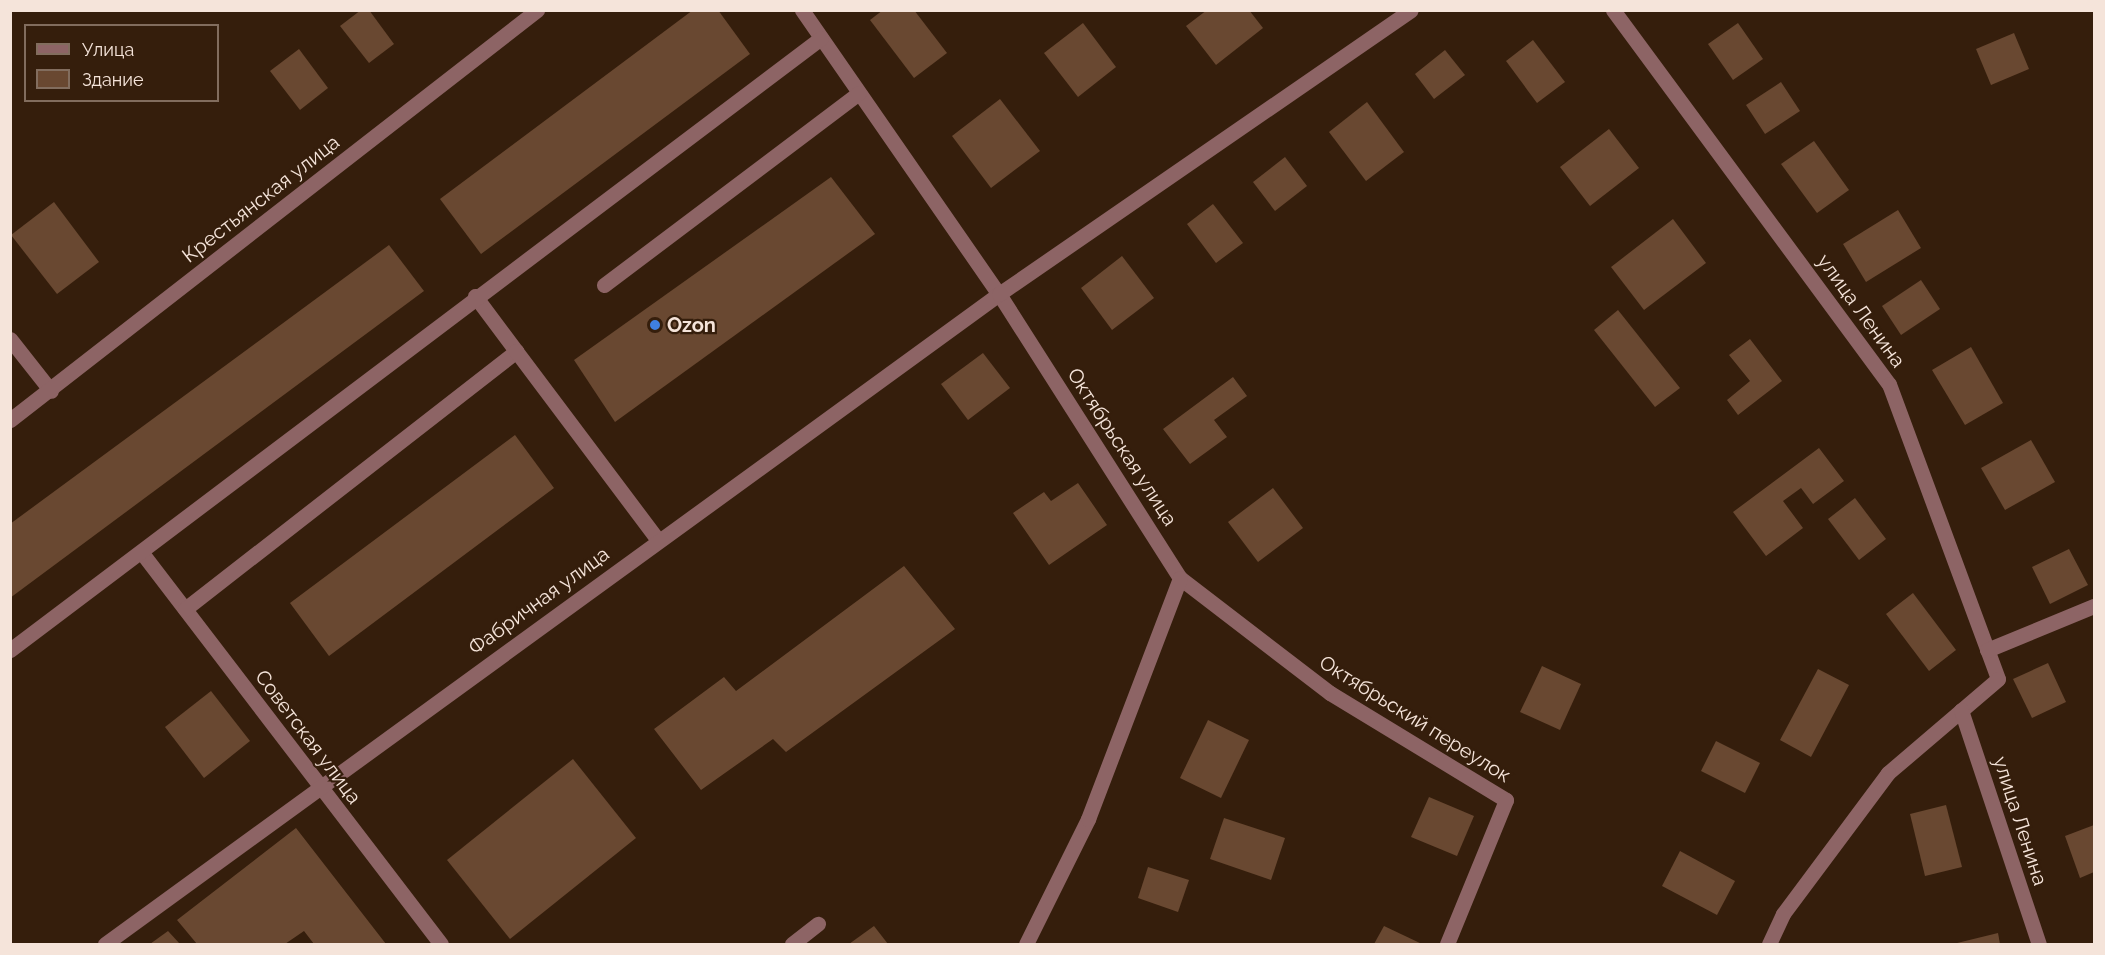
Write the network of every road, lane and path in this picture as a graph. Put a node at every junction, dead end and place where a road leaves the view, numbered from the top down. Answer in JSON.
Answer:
{"nodes":[{"id":1,"x":537,"y":10,"type":"edge"},
{"id":2,"x":802,"y":10,"type":"edge"},
{"id":3,"x":1411,"y":10,"type":"edge"},
{"id":4,"x":1612,"y":10,"type":"edge"},
{"id":5,"x":821,"y":38,"type":"junction"},
{"id":6,"x":859,"y":93,"type":"junction"},
{"id":7,"x":604,"y":285,"type":"dead end"},
{"id":8,"x":999,"y":294,"type":"junction"},
{"id":9,"x":475,"y":296,"type":"junction"},
{"id":10,"x":10,"y":339,"type":"edge"},
{"id":11,"x":516,"y":351,"type":"junction"},
{"id":12,"x":51,"y":391,"type":"junction"},
{"id":13,"x":10,"y":420,"type":"edge"},
{"id":14,"x":658,"y":540,"type":"junction"},
{"id":15,"x":142,"y":553,"type":"junction"},
{"id":16,"x":1180,"y":578,"type":"junction"},
{"id":17,"x":2094,"y":606,"type":"edge"},
{"id":18,"x":185,"y":609,"type":"junction"},
{"id":19,"x":10,"y":650,"type":"edge"},
{"id":20,"x":1987,"y":651,"type":"junction"},
{"id":21,"x":1961,"y":710,"type":"junction"},
{"id":22,"x":319,"y":786,"type":"junction"},
{"id":23,"x":818,"y":924,"type":"dead end"},
{"id":24,"x":105,"y":945,"type":"edge"},
{"id":25,"x":441,"y":945,"type":"edge"},
{"id":26,"x":792,"y":945,"type":"edge"},
{"id":27,"x":1026,"y":945,"type":"edge"},
{"id":28,"x":1447,"y":945,"type":"edge"},
{"id":29,"x":1769,"y":945,"type":"edge"},
{"id":30,"x":2039,"y":945,"type":"edge"}],
"edges":[{"from":1,"to":12,"type":"street","name":"Крестьянская улица"},
{"from":2,"to":5,"type":"street","name":"Октябрьская улица"},
{"from":3,"to":8,"type":"street","name":"Фабричная улица"},
{"from":4,"to":20,"type":"street","name":"улица Ленина"},
{"from":5,"to":6,"type":"street","name":"Октябрьская улица"},
{"from":5,"to":9,"type":"street"},
{"from":6,"to":7,"type":"street"},
{"from":6,"to":8,"type":"street","name":"Октябрьская улица"},
{"from":8,"to":14,"type":"street","name":"Фабричная улица"},
{"from":8,"to":16,"type":"street","name":"Октябрьская улица"},
{"from":9,"to":11,"type":"street"},
{"from":9,"to":15,"type":"street"},
{"from":10,"to":12,"type":"street"},
{"from":11,"to":14,"type":"street"},
{"from":11,"to":18,"type":"street"},
{"from":12,"to":13,"type":"street","name":"Крестьянская улица"},
{"from":14,"to":22,"type":"street","name":"Фабричная улица"},
{"from":15,"to":18,"type":"street","name":"Советская улица"},
{"from":15,"to":19,"type":"street"},
{"from":16,"to":27,"type":"street"},
{"from":16,"to":28,"type":"street","name":"Октябрьский переулок"},
{"from":17,"to":20,"type":"street"},
{"from":18,"to":22,"type":"street","name":"Советская улица"},
{"from":20,"to":21,"type":"street","name":"улица Ленина"},
{"from":21,"to":29,"type":"street"},
{"from":21,"to":30,"type":"street","name":"улица Ленина"},
{"from":22,"to":24,"type":"street","name":"Фабричная улица"},
{"from":22,"to":25,"type":"street","name":"Советская улица"},
{"from":23,"to":26,"type":"street"}]}
